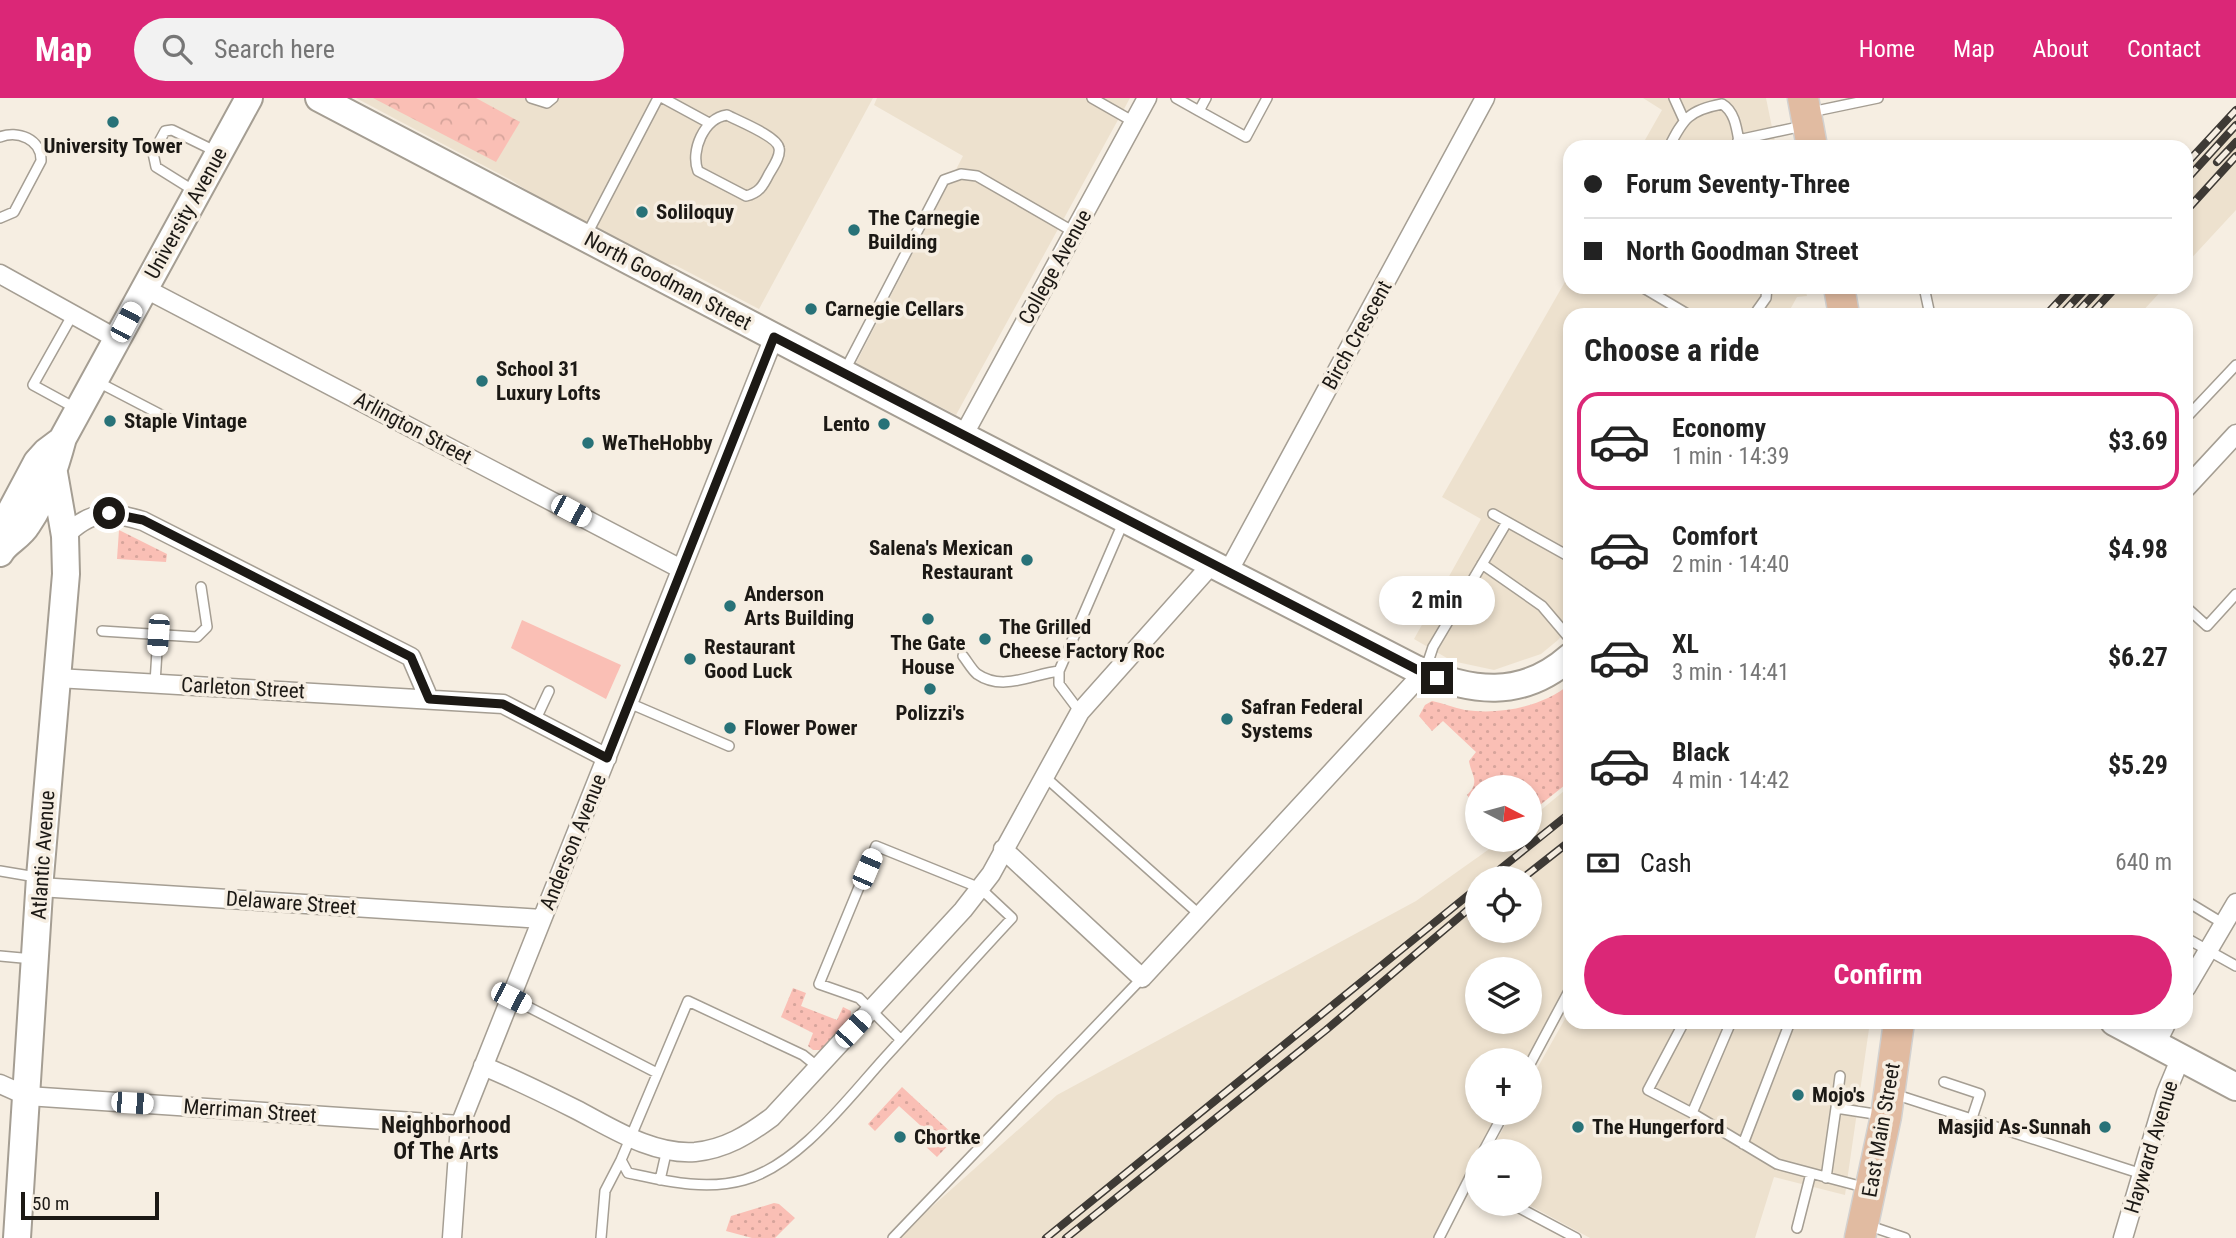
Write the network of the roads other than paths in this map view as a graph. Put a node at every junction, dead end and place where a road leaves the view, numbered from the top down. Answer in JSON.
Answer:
{"nodes":[{"id":1,"x":249,"y":98,"type":"edge"},
{"id":2,"x":319,"y":98,"type":"edge"},
{"id":3,"x":531,"y":98,"type":"edge"},
{"id":4,"x":553,"y":98,"type":"edge"},
{"id":5,"x":661,"y":98,"type":"edge"},
{"id":6,"x":1092,"y":98,"type":"edge"},
{"id":7,"x":1147,"y":98,"type":"edge"},
{"id":8,"x":1176,"y":98,"type":"edge"},
{"id":9,"x":1206,"y":98,"type":"edge"},
{"id":10,"x":1267,"y":98,"type":"edge"},
{"id":11,"x":1485,"y":98,"type":"edge"},
{"id":12,"x":1674,"y":98,"type":"edge"},
{"id":13,"x":1878,"y":98,"type":"edge"},
{"id":14,"x":1199,"y":111,"type":"junction"},
{"id":15,"x":1684,"y":120,"type":"junction"},
{"id":16,"x":1807,"y":121,"type":"edge"},
{"id":17,"x":1134,"y":122,"type":"junction"},
{"id":18,"x":709,"y":123,"type":"junction"},
{"id":19,"x":0,"y":137,"type":"edge"},
{"id":20,"x":1673,"y":140,"type":"edge"},
{"id":21,"x":1738,"y":140,"type":"edge"},
{"id":22,"x":1748,"y":140,"type":"edge"},
{"id":23,"x":219,"y":153,"type":"junction"},
{"id":24,"x":197,"y":192,"type":"junction"},
{"id":25,"x":0,"y":218,"type":"edge"},
{"id":26,"x":1074,"y":232,"type":"junction"},
{"id":27,"x":585,"y":238,"type":"junction"},
{"id":28,"x":0,"y":274,"type":"edge"},
{"id":29,"x":144,"y":288,"type":"junction"},
{"id":30,"x":1654,"y":294,"type":"edge"},
{"id":31,"x":1677,"y":308,"type":"edge"},
{"id":32,"x":73,"y":314,"type":"junction"},
{"id":33,"x":774,"y":337,"type":"junction"},
{"id":34,"x":117,"y":339,"type":"junction"},
{"id":35,"x":2236,"y":365,"type":"edge"},
{"id":36,"x":843,"y":373,"type":"junction"},
{"id":37,"x":94,"y":380,"type":"junction"},
{"id":38,"x":79,"y":409,"type":"junction"},
{"id":39,"x":2193,"y":411,"type":"edge"},
{"id":40,"x":172,"y":419,"type":"dead end"},
{"id":41,"x":2236,"y":435,"type":"edge"},
{"id":42,"x":963,"y":436,"type":"junction"},
{"id":43,"x":62,"y":440,"type":"junction"},
{"id":44,"x":54,"y":473,"type":"junction"},
{"id":45,"x":2193,"y":481,"type":"edge"},
{"id":46,"x":1493,"y":514,"type":"dead end"},
{"id":47,"x":1125,"y":518,"type":"junction"},
{"id":48,"x":1507,"y":522,"type":"junction"},
{"id":49,"x":65,"y":536,"type":"junction"},
{"id":50,"x":1,"y":547,"type":"edge"},
{"id":51,"x":1563,"y":553,"type":"edge"},
{"id":52,"x":1482,"y":564,"type":"junction"},
{"id":53,"x":1220,"y":568,"type":"junction"},
{"id":54,"x":681,"y":569,"type":"junction"},
{"id":55,"x":201,"y":587,"type":"dead end"},
{"id":56,"x":2236,"y":594,"type":"edge"},
{"id":57,"x":2193,"y":613,"type":"edge"},
{"id":58,"x":102,"y":631,"type":"dead end"},
{"id":59,"x":1563,"y":631,"type":"edge"},
{"id":60,"x":158,"y":635,"type":"junction"},
{"id":61,"x":963,"y":656,"type":"dead end"},
{"id":62,"x":1563,"y":662,"type":"edge"},
{"id":63,"x":1059,"y":671,"type":"junction"},
{"id":64,"x":1424,"y":673,"type":"junction"},
{"id":65,"x":57,"y":678,"type":"junction"},
{"id":66,"x":155,"y":683,"type":"junction"},
{"id":67,"x":549,"y":691,"type":"dead end"},
{"id":68,"x":429,"y":699,"type":"junction"},
{"id":69,"x":629,"y":703,"type":"junction"},
{"id":70,"x":1080,"y":712,"type":"junction"},
{"id":71,"x":534,"y":720,"type":"junction"},
{"id":72,"x":729,"y":746,"type":"dead end"},
{"id":73,"x":607,"y":758,"type":"junction"},
{"id":74,"x":1044,"y":776,"type":"junction"},
{"id":75,"x":1003,"y":849,"type":"junction"},
{"id":76,"x":0,"y":871,"type":"edge"},
{"id":77,"x":40,"y":882,"type":"junction"},
{"id":78,"x":980,"y":888,"type":"junction"},
{"id":79,"x":2236,"y":903,"type":"edge"},
{"id":80,"x":2193,"y":905,"type":"edge"},
{"id":81,"x":1200,"y":915,"type":"junction"},
{"id":82,"x":542,"y":919,"type":"junction"},
{"id":83,"x":2224,"y":923,"type":"junction"},
{"id":84,"x":2193,"y":942,"type":"edge"},
{"id":85,"x":2208,"y":951,"type":"junction"},
{"id":86,"x":0,"y":956,"type":"edge"},
{"id":87,"x":35,"y":959,"type":"junction"},
{"id":88,"x":2236,"y":966,"type":"edge"},
{"id":89,"x":2193,"y":976,"type":"edge"},
{"id":90,"x":1142,"y":978,"type":"junction"},
{"id":91,"x":511,"y":998,"type":"junction"},
{"id":92,"x":1563,"y":1002,"type":"edge"},
{"id":93,"x":871,"y":1010,"type":"junction"},
{"id":94,"x":1680,"y":1029,"type":"edge"},
{"id":95,"x":1728,"y":1029,"type":"edge"},
{"id":96,"x":1787,"y":1029,"type":"edge"},
{"id":97,"x":1898,"y":1029,"type":"edge"},
{"id":98,"x":2145,"y":1029,"type":"edge"},
{"id":99,"x":2162,"y":1033,"type":"edge"},
{"id":100,"x":901,"y":1040,"type":"junction"},
{"id":101,"x":1539,"y":1048,"type":"edge"},
{"id":102,"x":2181,"y":1057,"type":"junction"},
{"id":103,"x":483,"y":1066,"type":"junction"},
{"id":104,"x":818,"y":1067,"type":"junction"},
{"id":105,"x":657,"y":1073,"type":"junction"},
{"id":106,"x":1840,"y":1076,"type":"dead end"},
{"id":107,"x":1944,"y":1082,"type":"dead end"},
{"id":108,"x":2232,"y":1082,"type":"edge"},
{"id":109,"x":0,"y":1084,"type":"edge"},
{"id":110,"x":27,"y":1096,"type":"junction"},
{"id":111,"x":1887,"y":1104,"type":"junction"},
{"id":112,"x":1836,"y":1108,"type":"junction"},
{"id":113,"x":1692,"y":1113,"type":"junction"},
{"id":114,"x":1972,"y":1118,"type":"junction"},
{"id":115,"x":460,"y":1125,"type":"junction"},
{"id":116,"x":630,"y":1137,"type":"junction"},
{"id":117,"x":1743,"y":1144,"type":"junction"},
{"id":118,"x":667,"y":1149,"type":"junction"},
{"id":119,"x":621,"y":1160,"type":"junction"},
{"id":120,"x":1811,"y":1173,"type":"junction"},
{"id":121,"x":2143,"y":1174,"type":"junction"},
{"id":122,"x":1826,"y":1178,"type":"junction"},
{"id":123,"x":660,"y":1180,"type":"junction"},
{"id":124,"x":1872,"y":1189,"type":"junction"},
{"id":125,"x":1465,"y":1195,"type":"edge"},
{"id":126,"x":1535,"y":1216,"type":"edge"},
{"id":127,"x":1797,"y":1228,"type":"dead end"},
{"id":128,"x":1862,"y":1231,"type":"edge"},
{"id":129,"x":17,"y":1238,"type":"edge"},
{"id":130,"x":452,"y":1238,"type":"edge"},
{"id":131,"x":601,"y":1238,"type":"edge"},
{"id":132,"x":893,"y":1238,"type":"edge"},
{"id":133,"x":1439,"y":1238,"type":"edge"},
{"id":134,"x":1577,"y":1238,"type":"edge"},
{"id":135,"x":1905,"y":1238,"type":"edge"},
{"id":136,"x":2123,"y":1238,"type":"edge"}],
"edges":[{"from":1,"to":23,"type":"main road","name":"University Avenue"},
{"from":2,"to":27,"type":"main road","name":"North Goodman Street"},
{"from":3,"to":4,"type":"lane"},
{"from":5,"to":18,"type":"lane"},
{"from":5,"to":27,"type":"lane"},
{"from":6,"to":17,"type":"lane"},
{"from":7,"to":17,"type":"street","name":"College Avenue"},
{"from":8,"to":14,"type":"lane"},
{"from":9,"to":14,"type":"lane"},
{"from":10,"to":14,"type":"lane"},
{"from":11,"to":53,"type":"street","name":"Birch Crescent"},
{"from":12,"to":15,"type":"lane"},
{"from":13,"to":16,"type":"lane"},
{"from":15,"to":20,"type":"lane"},
{"from":15,"to":21,"type":"lane"},
{"from":16,"to":22,"type":"lane"},
{"from":17,"to":26,"type":"street","name":"College Avenue"},
{"from":18,"to":18,"type":"lane"},
{"from":19,"to":25,"type":"lane"},
{"from":23,"to":24,"type":"main road","name":"University Avenue"},
{"from":23,"to":24,"type":"lane"},
{"from":24,"to":29,"type":"main road","name":"University Avenue"},
{"from":26,"to":36,"type":"lane"},
{"from":26,"to":42,"type":"street","name":"College Avenue"},
{"from":27,"to":33,"type":"main road","name":"North Goodman Street"},
{"from":28,"to":32,"type":"street"},
{"from":29,"to":34,"type":"main road","name":"University Avenue"},
{"from":29,"to":54,"type":"street","name":"Arlington Street"},
{"from":30,"to":31,"type":"lane"},
{"from":32,"to":34,"type":"street"},
{"from":32,"to":38,"type":"lane"},
{"from":33,"to":36,"type":"main road","name":"North Goodman Street"},
{"from":33,"to":54,"type":"street","name":"Anderson Avenue"},
{"from":34,"to":37,"type":"main road","name":"University Avenue"},
{"from":35,"to":39,"type":"lane"},
{"from":36,"to":42,"type":"main road","name":"North Goodman Street"},
{"from":37,"to":38,"type":"main road","name":"University Avenue"},
{"from":37,"to":40,"type":"lane"},
{"from":38,"to":43,"type":"main road","name":"University Avenue"},
{"from":41,"to":45,"type":"street"},
{"from":42,"to":47,"type":"main road","name":"North Goodman Street"},
{"from":43,"to":44,"type":"main road","name":"University Avenue"},
{"from":43,"to":50,"type":"main road","name":"University Avenue"},
{"from":44,"to":49,"type":"main road","name":"Atlantic Avenue"},
{"from":44,"to":50,"type":"main road","name":"University Avenue"},
{"from":46,"to":48,"type":"lane"},
{"from":47,"to":53,"type":"main road","name":"North Goodman Street"},
{"from":47,"to":63,"type":"lane"},
{"from":48,"to":51,"type":"lane"},
{"from":48,"to":52,"type":"lane"},
{"from":49,"to":65,"type":"main road","name":"Atlantic Avenue"},
{"from":49,"to":68,"type":"street"},
{"from":52,"to":59,"type":"lane"},
{"from":52,"to":64,"type":"lane"},
{"from":53,"to":64,"type":"main road","name":"North Goodman Street"},
{"from":53,"to":70,"type":"street","name":"Birch Crescent"},
{"from":54,"to":69,"type":"street","name":"Anderson Avenue"},
{"from":55,"to":60,"type":"lane"},
{"from":56,"to":57,"type":"lane"},
{"from":58,"to":60,"type":"lane"},
{"from":60,"to":66,"type":"lane"},
{"from":61,"to":63,"type":"lane"},
{"from":62,"to":64,"type":"main road","name":"North Goodman Street"},
{"from":63,"to":70,"type":"lane"},
{"from":64,"to":81,"type":"street"},
{"from":65,"to":66,"type":"street","name":"Carleton Street"},
{"from":65,"to":77,"type":"main road","name":"Atlantic Avenue"},
{"from":66,"to":68,"type":"street","name":"Carleton Street"},
{"from":67,"to":71,"type":"lane"},
{"from":68,"to":71,"type":"street","name":"Carleton Street"},
{"from":69,"to":72,"type":"lane"},
{"from":69,"to":73,"type":"street","name":"Anderson Avenue"},
{"from":70,"to":74,"type":"street","name":"Birch Crescent"},
{"from":71,"to":73,"type":"street","name":"Carleton Street"},
{"from":73,"to":82,"type":"street","name":"Anderson Avenue"},
{"from":74,"to":75,"type":"street","name":"Birch Crescent"},
{"from":74,"to":81,"type":"lane"},
{"from":75,"to":78,"type":"street","name":"Birch Crescent"},
{"from":75,"to":90,"type":"street"},
{"from":76,"to":77,"type":"lane"},
{"from":77,"to":82,"type":"street","name":"Delaware Street"},
{"from":77,"to":87,"type":"main road","name":"Atlantic Avenue"},
{"from":78,"to":93,"type":"street","name":"Birch Crescent"},
{"from":78,"to":93,"type":"lane"},
{"from":78,"to":100,"type":"lane"},
{"from":79,"to":83,"type":"street"},
{"from":80,"to":83,"type":"lane"},
{"from":81,"to":90,"type":"street"},
{"from":82,"to":91,"type":"street","name":"Anderson Avenue"},
{"from":83,"to":85,"type":"street"},
{"from":84,"to":85,"type":"lane"},
{"from":85,"to":88,"type":"lane"},
{"from":85,"to":89,"type":"street"},
{"from":86,"to":87,"type":"lane"},
{"from":87,"to":110,"type":"main road","name":"Atlantic Avenue"},
{"from":90,"to":132,"type":"lane"},
{"from":91,"to":103,"type":"street","name":"Anderson Avenue"},
{"from":91,"to":105,"type":"lane"},
{"from":92,"to":101,"type":"lane"},
{"from":93,"to":100,"type":"lane"},
{"from":93,"to":104,"type":"street","name":"Birch Crescent"},
{"from":94,"to":113,"type":"lane"},
{"from":95,"to":113,"type":"lane"},
{"from":96,"to":117,"type":"lane"},
{"from":97,"to":111,"type":"main road","name":"East Main Street"},
{"from":98,"to":99,"type":"main road"},
{"from":99,"to":102,"type":"main road"},
{"from":100,"to":123,"type":"lane"},
{"from":102,"to":108,"type":"main road"},
{"from":102,"to":121,"type":"street","name":"Hayward Avenue"},
{"from":103,"to":115,"type":"street","name":"Anderson Avenue"},
{"from":103,"to":116,"type":"street","name":"Birch Crescent"},
{"from":104,"to":105,"type":"lane"},
{"from":104,"to":118,"type":"street","name":"Birch Crescent"},
{"from":105,"to":116,"type":"lane"},
{"from":106,"to":112,"type":"lane"},
{"from":107,"to":114,"type":"lane"},
{"from":109,"to":110,"type":"street","name":"Merriman Street"},
{"from":110,"to":115,"type":"street","name":"Merriman Street"},
{"from":110,"to":129,"type":"main road","name":"Atlantic Avenue"},
{"from":111,"to":112,"type":"lane"},
{"from":111,"to":114,"type":"lane"},
{"from":111,"to":124,"type":"main road","name":"East Main Street"},
{"from":112,"to":122,"type":"lane"},
{"from":113,"to":117,"type":"lane"},
{"from":114,"to":121,"type":"lane"},
{"from":115,"to":130,"type":"street","name":"Anderson Avenue"},
{"from":116,"to":118,"type":"street","name":"Birch Crescent"},
{"from":116,"to":119,"type":"lane"},
{"from":117,"to":120,"type":"lane"},
{"from":118,"to":123,"type":"lane"},
{"from":119,"to":123,"type":"lane"},
{"from":119,"to":131,"type":"lane"},
{"from":120,"to":122,"type":"lane"},
{"from":120,"to":127,"type":"lane"},
{"from":121,"to":136,"type":"street","name":"Hayward Avenue"},
{"from":122,"to":124,"type":"lane"},
{"from":124,"to":128,"type":"main road","name":"East Main Street"},
{"from":125,"to":133,"type":"lane"},
{"from":126,"to":134,"type":"lane"},
{"from":128,"to":135,"type":"lane"}]}
